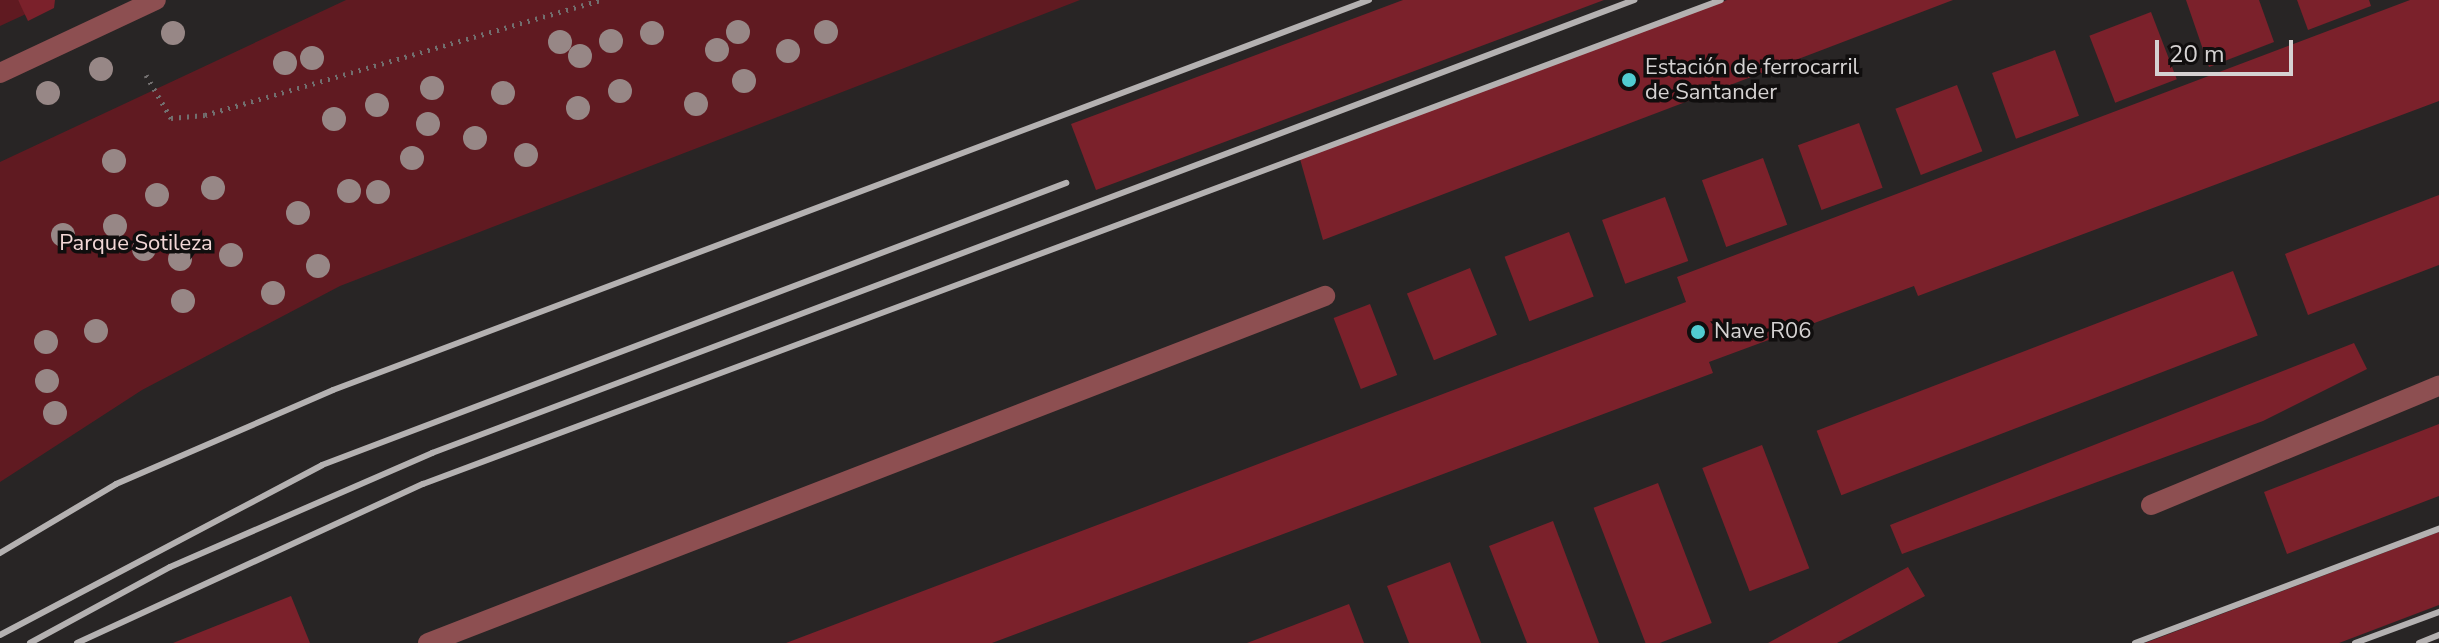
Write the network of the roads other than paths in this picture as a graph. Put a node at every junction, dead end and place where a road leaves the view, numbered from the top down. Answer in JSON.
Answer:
{"nodes":[{"id":1,"x":156,"y":0,"type":"edge"},
{"id":2,"x":0,"y":73,"type":"edge"},
{"id":3,"x":1325,"y":296,"type":"dead end"},
{"id":4,"x":2439,"y":386,"type":"edge"},
{"id":5,"x":2151,"y":505,"type":"dead end"},
{"id":6,"x":428,"y":643,"type":"edge"}],
"edges":[{"from":1,"to":2,"type":"street"},
{"from":3,"to":6,"type":"street"},
{"from":4,"to":5,"type":"street"}]}
